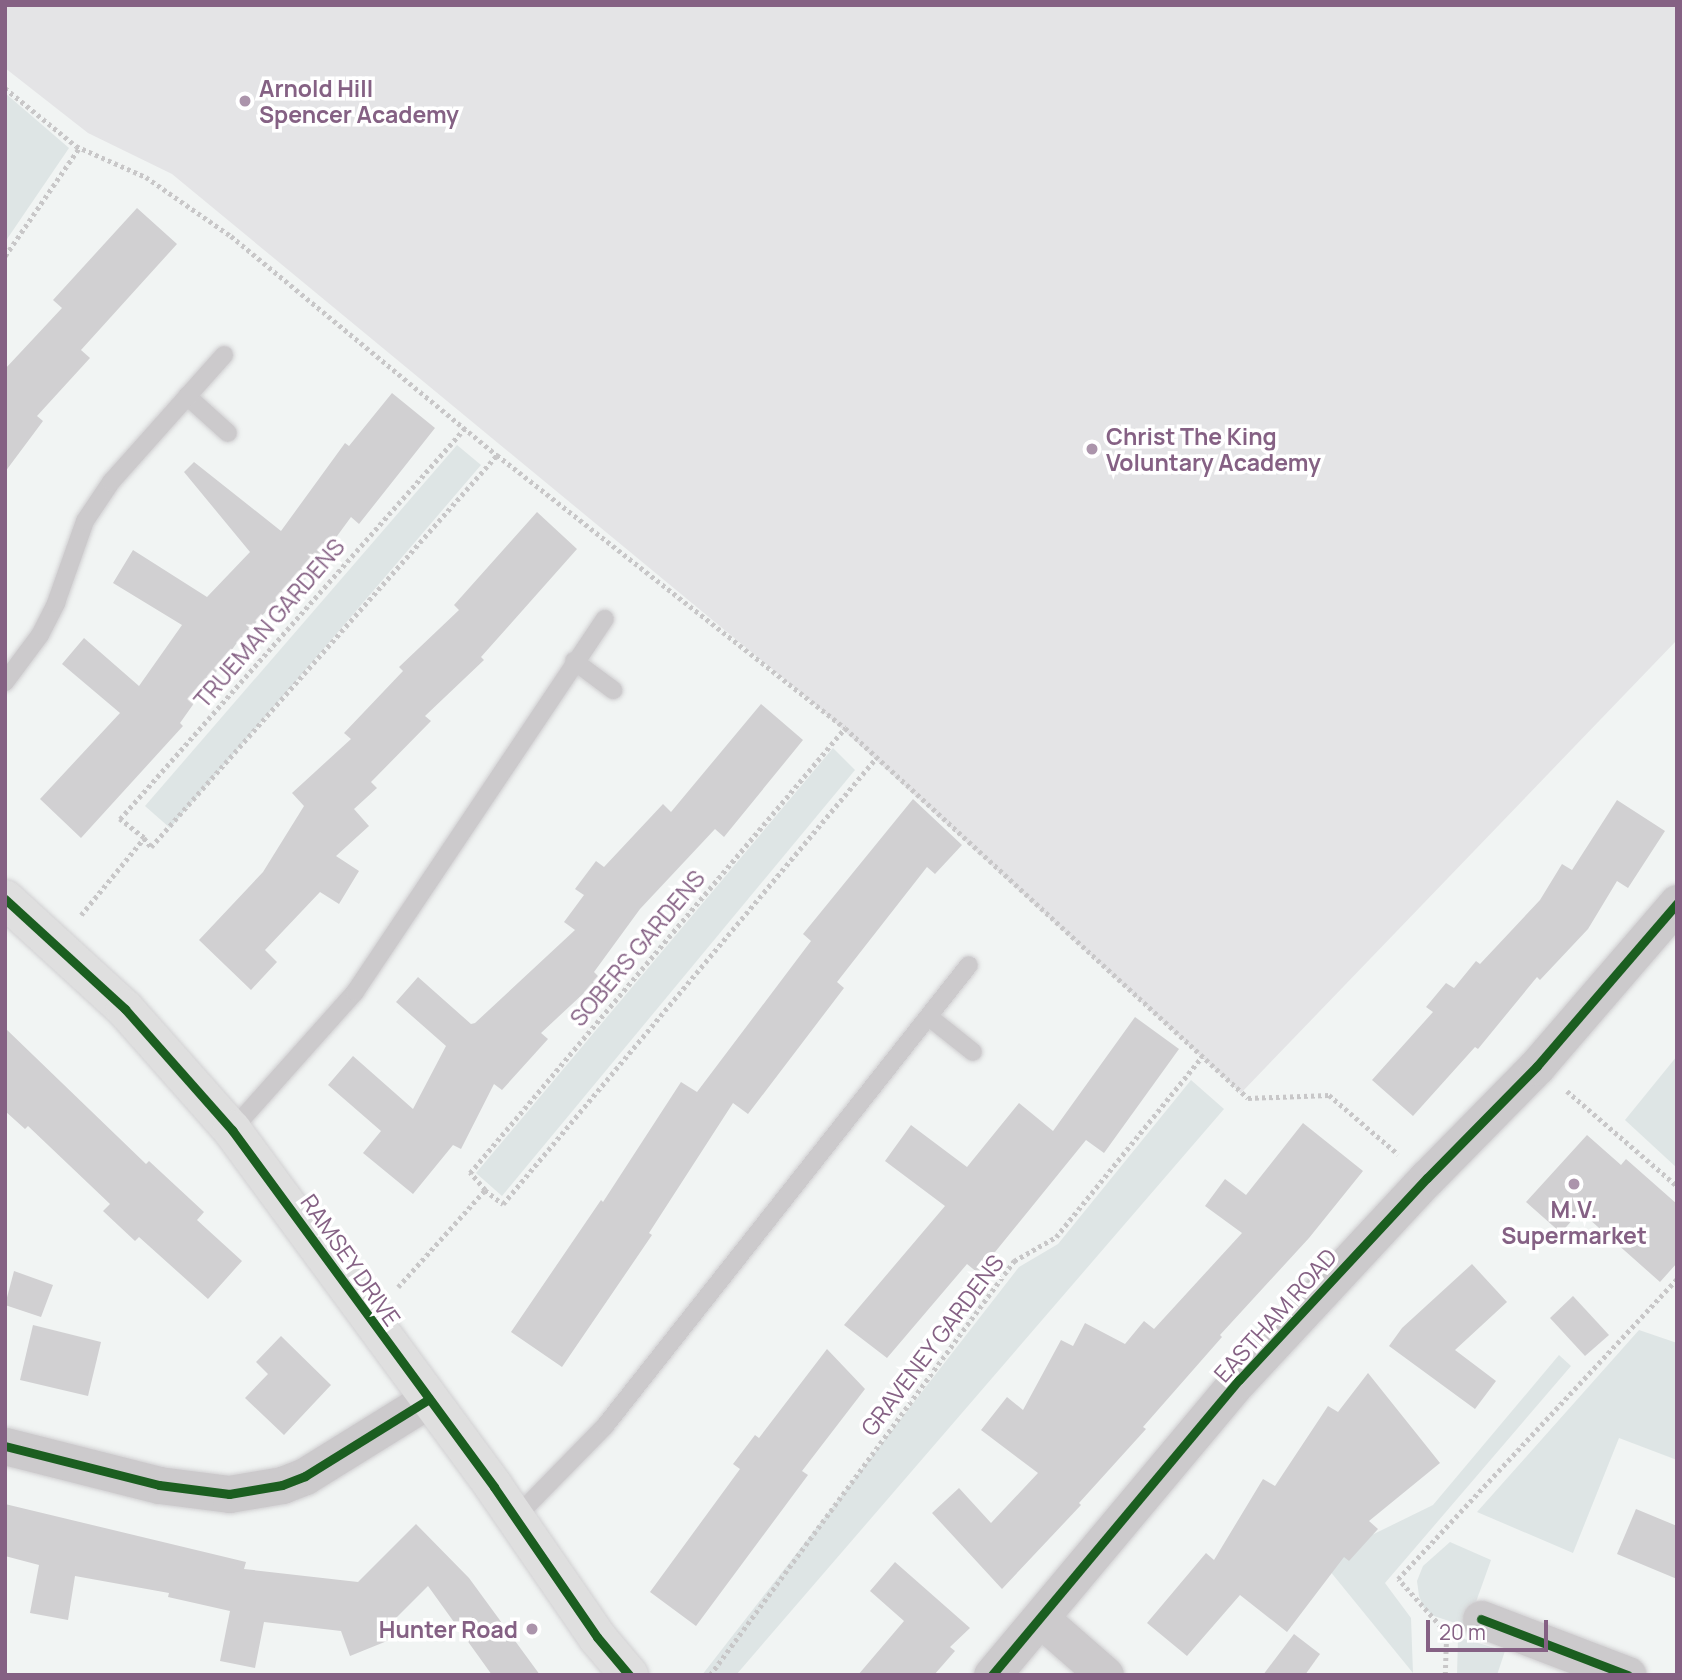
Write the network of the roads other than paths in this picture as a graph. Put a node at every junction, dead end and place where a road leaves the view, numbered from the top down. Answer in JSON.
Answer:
{"nodes":[{"id":1,"x":224,"y":355,"type":"dead end"},
{"id":2,"x":187,"y":396,"type":"junction"},
{"id":3,"x":228,"y":433,"type":"dead end"},
{"id":4,"x":605,"y":619,"type":"dead end"},
{"id":5,"x":574,"y":661,"type":"junction"},
{"id":6,"x":5,"y":682,"type":"edge"},
{"id":7,"x":613,"y":690,"type":"dead end"},
{"id":8,"x":5,"y":899,"type":"edge"},
{"id":9,"x":1677,"y":903,"type":"edge"},
{"id":10,"x":969,"y":965,"type":"dead end"},
{"id":11,"x":929,"y":1017,"type":"junction"},
{"id":12,"x":973,"y":1052,"type":"dead end"},
{"id":13,"x":232,"y":1130,"type":"junction"},
{"id":14,"x":429,"y":1399,"type":"junction"},
{"id":15,"x":5,"y":1446,"type":"edge"},
{"id":16,"x":515,"y":1518,"type":"junction"},
{"id":17,"x":1041,"y":1619,"type":"junction"},
{"id":18,"x":1481,"y":1619,"type":"dead end"},
{"id":19,"x":629,"y":1675,"type":"edge"},
{"id":20,"x":992,"y":1675,"type":"edge"},
{"id":21,"x":1105,"y":1675,"type":"edge"},
{"id":22,"x":1628,"y":1675,"type":"edge"}],
"edges":[{"from":1,"to":2,"type":"lane"},
{"from":2,"to":3,"type":"lane"},
{"from":2,"to":6,"type":"lane"},
{"from":4,"to":5,"type":"lane"},
{"from":5,"to":7,"type":"lane"},
{"from":5,"to":13,"type":"lane"},
{"from":8,"to":13,"type":"street","name":"RAMSEY DRIVE"},
{"from":9,"to":17,"type":"street","name":"EASTHAM ROAD"},
{"from":10,"to":11,"type":"lane"},
{"from":11,"to":12,"type":"lane"},
{"from":11,"to":16,"type":"lane"},
{"from":13,"to":14,"type":"street","name":"RAMSEY DRIVE"},
{"from":14,"to":15,"type":"street"},
{"from":14,"to":16,"type":"street","name":"RAMSEY DRIVE"},
{"from":16,"to":19,"type":"street","name":"RAMSEY DRIVE"},
{"from":17,"to":20,"type":"street","name":"EASTHAM ROAD"},
{"from":17,"to":21,"type":"street"},
{"from":18,"to":22,"type":"street"}]}
